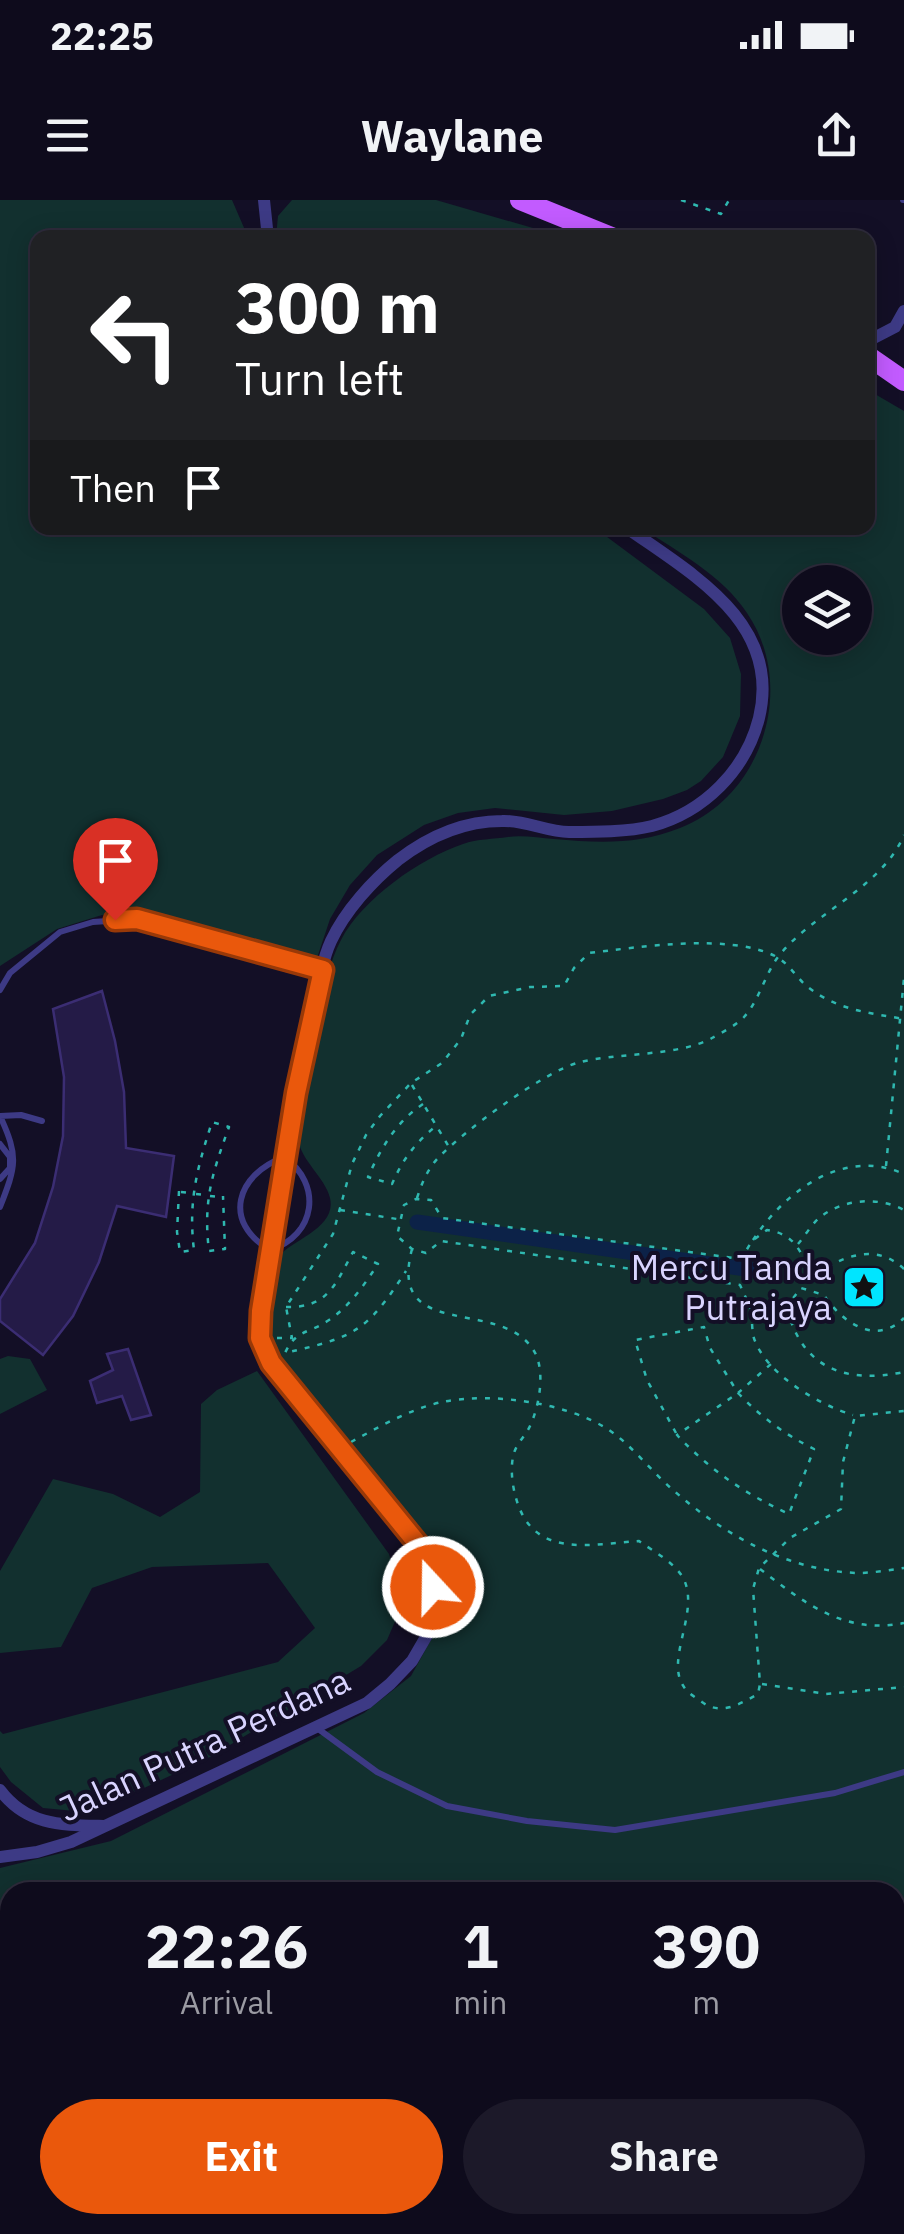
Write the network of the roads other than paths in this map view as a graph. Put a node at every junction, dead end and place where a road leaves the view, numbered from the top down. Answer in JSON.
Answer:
{"nodes":[{"id":1,"x":520,"y":200,"type":"edge"},
{"id":2,"x":267,"y":201,"type":"edge"},
{"id":3,"x":268,"y":230,"type":"edge"},
{"id":4,"x":594,"y":230,"type":"edge"},
{"id":5,"x":904,"y":311,"type":"edge"},
{"id":6,"x":875,"y":337,"type":"edge"},
{"id":7,"x":875,"y":361,"type":"edge"},
{"id":8,"x":904,"y":381,"type":"edge"},
{"id":9,"x":637,"y":535,"type":"edge"},
{"id":10,"x":323,"y":970,"type":"junction"},
{"id":11,"x":1,"y":986,"type":"edge"},
{"id":12,"x":0,"y":1116,"type":"edge"},
{"id":13,"x":42,"y":1121,"type":"dead end"},
{"id":14,"x":0,"y":1144,"type":"edge"},
{"id":15,"x":284,"y":1157,"type":"junction"},
{"id":16,"x":0,"y":1179,"type":"edge"},
{"id":17,"x":0,"y":1207,"type":"edge"},
{"id":18,"x":270,"y":1250,"type":"junction"},
{"id":19,"x":316,"y":1727,"type":"junction"},
{"id":20,"x":904,"y":1772,"type":"edge"},
{"id":21,"x":0,"y":1790,"type":"edge"},
{"id":22,"x":106,"y":1826,"type":"junction"},
{"id":23,"x":1,"y":1853,"type":"edge"}],
"edges":[{"from":1,"to":4,"type":"main road"},
{"from":2,"to":3,"type":"street"},
{"from":5,"to":6,"type":"street"},
{"from":7,"to":8,"type":"main road"},
{"from":9,"to":10,"type":"street"},
{"from":10,"to":11,"type":"lane"},
{"from":10,"to":15,"type":"street"},
{"from":12,"to":13,"type":"lane"},
{"from":12,"to":17,"type":"lane"},
{"from":14,"to":16,"type":"lane"},
{"from":15,"to":18,"type":"street"},
{"from":15,"to":18,"type":"lane"},
{"from":15,"to":18,"type":"lane"},
{"from":18,"to":19,"type":"street","name":"Jalan Putra Perdana"},
{"from":19,"to":20,"type":"lane"},
{"from":19,"to":22,"type":"street","name":"Jalan Putra Perdana"},
{"from":21,"to":22,"type":"street"},
{"from":22,"to":23,"type":"street","name":"Jalan Putra Perdana"}]}
